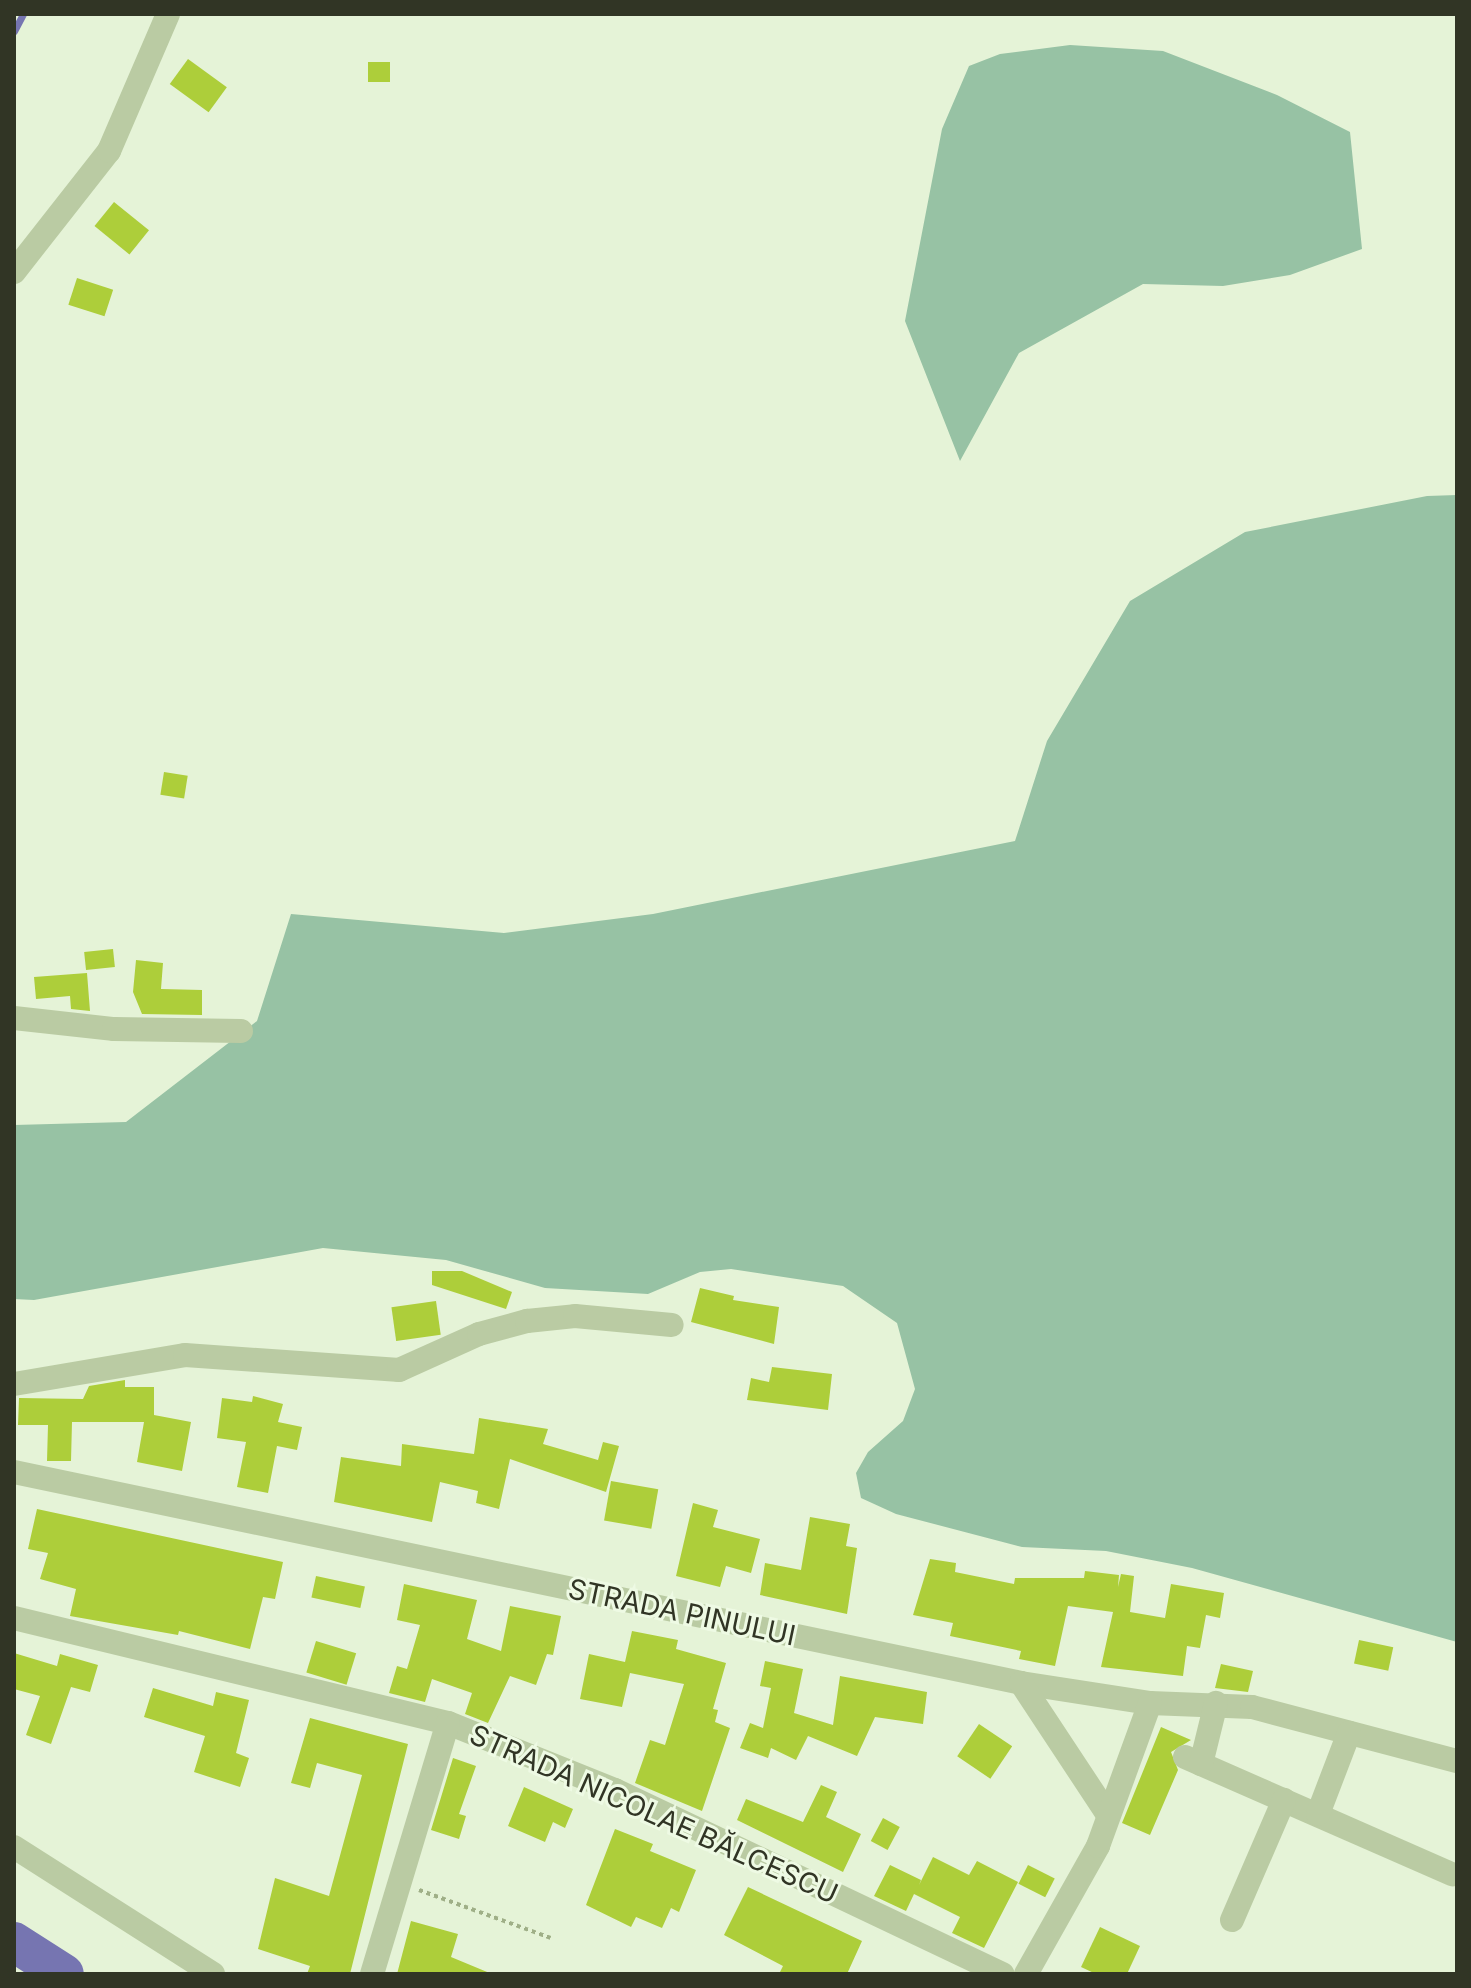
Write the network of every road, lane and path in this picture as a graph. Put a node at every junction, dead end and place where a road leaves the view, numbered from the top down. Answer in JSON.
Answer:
{"nodes":[{"id":1,"x":168,"y":14,"type":"edge"},
{"id":2,"x":14,"y":272,"type":"edge"},
{"id":3,"x":14,"y":1018,"type":"edge"},
{"id":4,"x":241,"y":1031,"type":"dead end"},
{"id":5,"x":672,"y":1325,"type":"dead end"},
{"id":6,"x":14,"y":1384,"type":"edge"},
{"id":7,"x":14,"y":1472,"type":"edge"},
{"id":8,"x":14,"y":1618,"type":"edge"},
{"id":9,"x":1021,"y":1683,"type":"junction"},
{"id":10,"x":1150,"y":1703,"type":"junction"},
{"id":11,"x":1216,"y":1703,"type":"junction"},
{"id":12,"x":448,"y":1723,"type":"junction"},
{"id":13,"x":1349,"y":1733,"type":"junction"},
{"id":14,"x":1457,"y":1761,"type":"edge"},
{"id":15,"x":1284,"y":1800,"type":"junction"},
{"id":16,"x":1318,"y":1814,"type":"junction"},
{"id":17,"x":1108,"y":1815,"type":"junction"},
{"id":18,"x":14,"y":1847,"type":"edge"},
{"id":19,"x":1452,"y":1874,"type":"dead end"},
{"id":20,"x":399,"y":1881,"type":"junction"},
{"id":21,"x":1232,"y":1920,"type":"dead end"},
{"id":22,"x":551,"y":1938,"type":"dead end"},
{"id":23,"x":213,"y":1974,"type":"edge"},
{"id":24,"x":372,"y":1974,"type":"edge"},
{"id":25,"x":1003,"y":1974,"type":"edge"},
{"id":26,"x":1026,"y":1974,"type":"edge"}],
"edges":[{"from":1,"to":2,"type":"street"},
{"from":3,"to":4,"type":"street"},
{"from":5,"to":6,"type":"street"},
{"from":7,"to":9,"type":"street","name":"STRADA PINULUI"},
{"from":8,"to":12,"type":"street","name":"STRADA NICOLAE BĂLCESCU"},
{"from":9,"to":10,"type":"street","name":"STRADA PINULUI"},
{"from":9,"to":17,"type":"street"},
{"from":10,"to":11,"type":"street","name":"STRADA PINULUI"},
{"from":10,"to":17,"type":"street"},
{"from":11,"to":13,"type":"street","name":"STRADA PINULUI"},
{"from":11,"to":15,"type":"street"},
{"from":12,"to":20,"type":"street"},
{"from":12,"to":25,"type":"street","name":"STRADA NICOLAE BĂLCESCU"},
{"from":13,"to":14,"type":"street","name":"STRADA PINULUI"},
{"from":13,"to":16,"type":"street"},
{"from":15,"to":16,"type":"street"},
{"from":15,"to":21,"type":"street"},
{"from":16,"to":19,"type":"street"},
{"from":17,"to":26,"type":"street"},
{"from":18,"to":23,"type":"street"},
{"from":20,"to":22,"type":"path"},
{"from":20,"to":24,"type":"street"}]}
